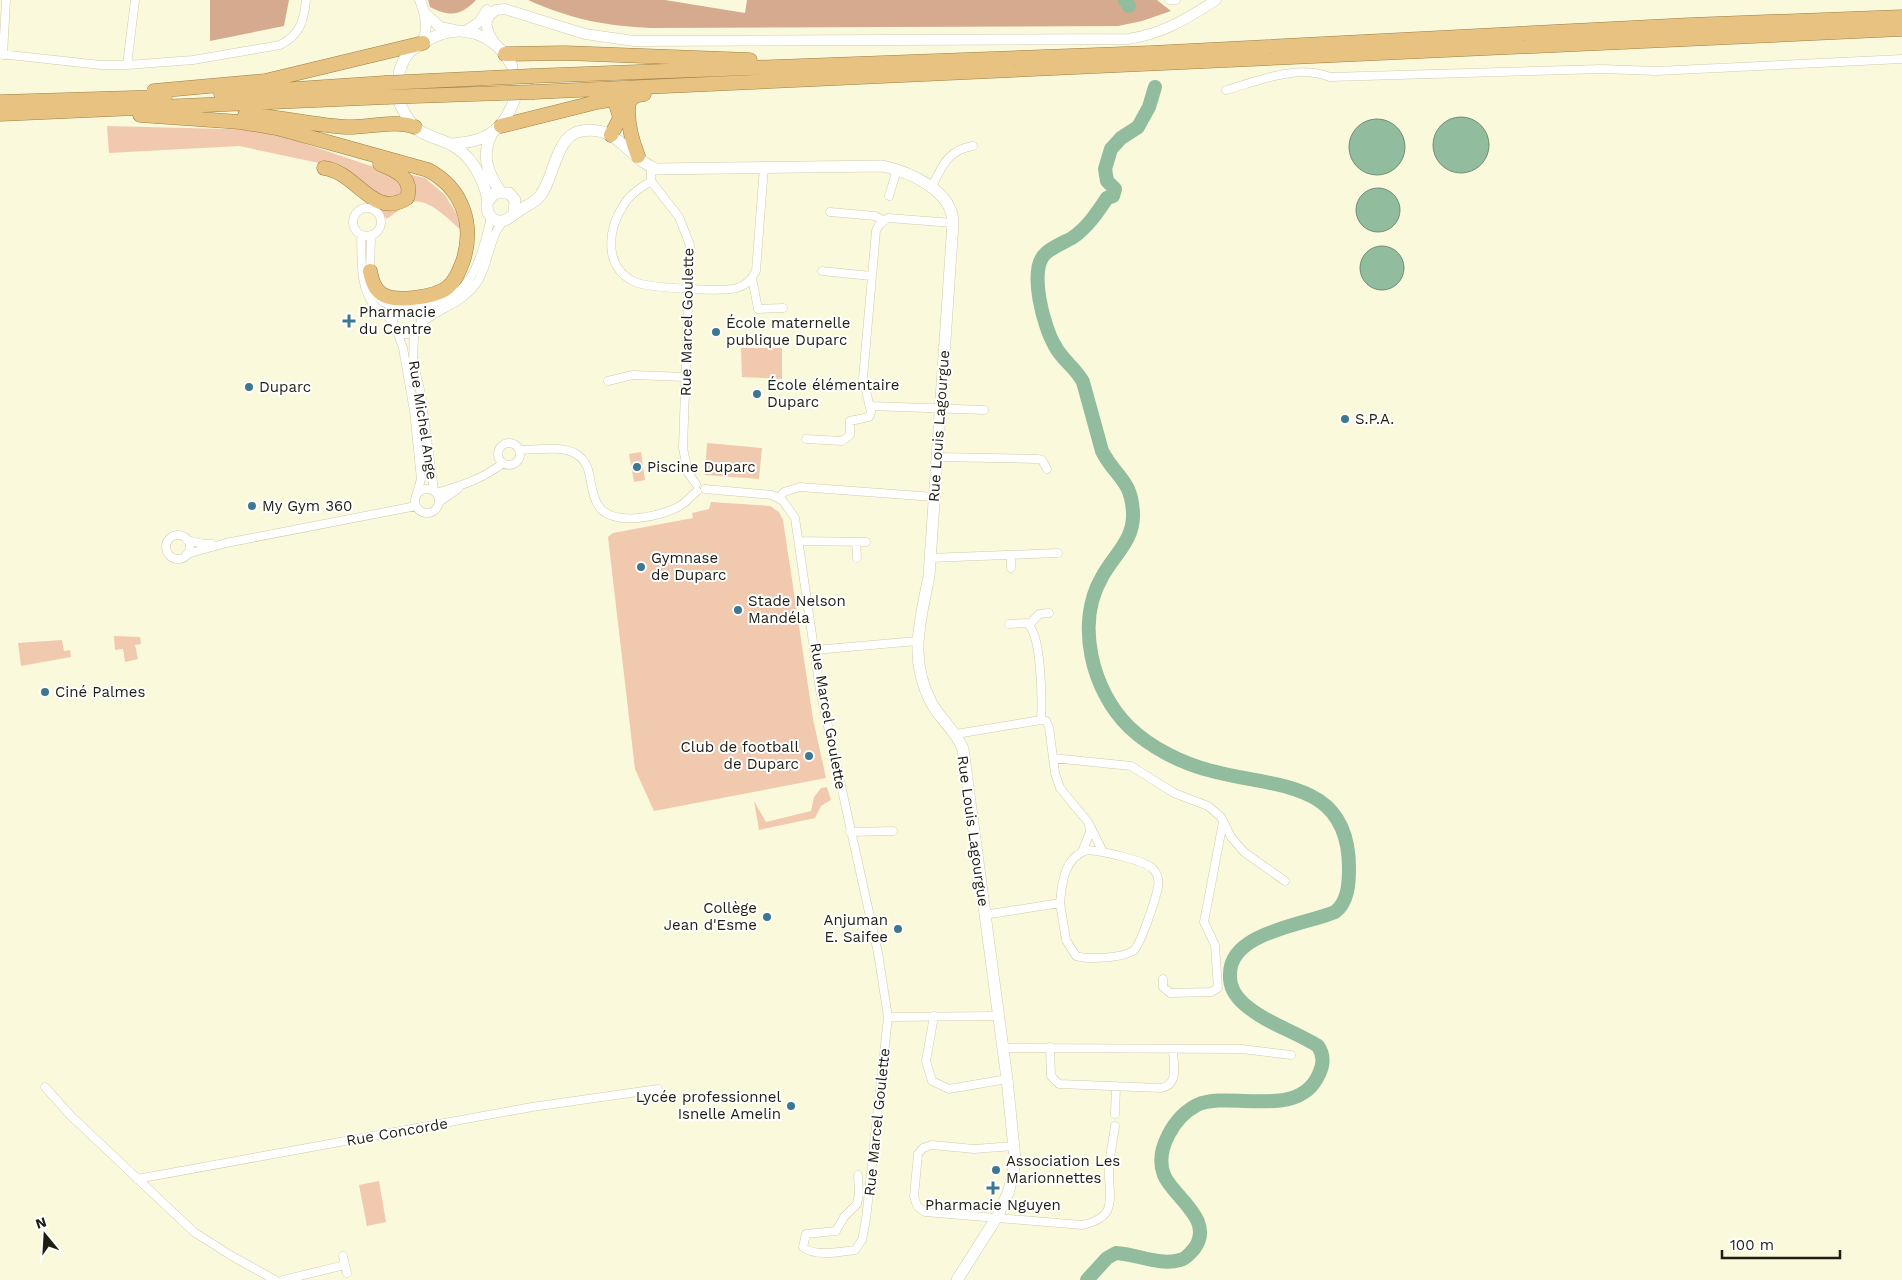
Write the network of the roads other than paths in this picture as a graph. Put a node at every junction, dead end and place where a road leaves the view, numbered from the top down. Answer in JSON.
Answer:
{"nodes":[{"id":1,"x":6,"y":0,"type":"edge"},
{"id":2,"x":135,"y":0,"type":"edge"},
{"id":3,"x":306,"y":0,"type":"edge"},
{"id":4,"x":420,"y":0,"type":"edge"},
{"id":5,"x":1169,"y":0,"type":"edge"},
{"id":6,"x":1176,"y":0,"type":"edge"},
{"id":7,"x":1216,"y":0,"type":"edge"},
{"id":8,"x":426,"y":13,"type":"junction"},
{"id":9,"x":526,"y":15,"type":"junction"},
{"id":10,"x":1902,"y":17,"type":"edge"},
{"id":11,"x":1902,"y":29,"type":"edge"},
{"id":12,"x":461,"y":31,"type":"junction"},
{"id":13,"x":494,"y":42,"type":"junction"},
{"id":14,"x":423,"y":43,"type":"junction"},
{"id":15,"x":505,"y":54,"type":"junction"},
{"id":16,"x":2,"y":55,"type":"edge"},
{"id":17,"x":1902,"y":59,"type":"edge"},
{"id":18,"x":886,"y":64,"type":"junction"},
{"id":19,"x":127,"y":65,"type":"junction"},
{"id":20,"x":512,"y":66,"type":"dead end"},
{"id":21,"x":399,"y":73,"type":"dead end"},
{"id":22,"x":842,"y":77,"type":"junction"},
{"id":23,"x":1226,"y":90,"type":"dead end"},
{"id":24,"x":636,"y":95,"type":"junction"},
{"id":25,"x":82,"y":98,"type":"junction"},
{"id":26,"x":515,"y":98,"type":"dead end"},
{"id":27,"x":613,"y":99,"type":"junction"},
{"id":28,"x":0,"y":102,"type":"edge"},
{"id":29,"x":400,"y":104,"type":"dead end"},
{"id":30,"x":66,"y":111,"type":"junction"},
{"id":31,"x":0,"y":114,"type":"edge"},
{"id":32,"x":140,"y":115,"type":"junction"},
{"id":33,"x":415,"y":127,"type":"junction"},
{"id":34,"x":496,"y":130,"type":"junction"},
{"id":35,"x":610,"y":135,"type":"junction"},
{"id":36,"x":450,"y":144,"type":"junction"},
{"id":37,"x":973,"y":146,"type":"dead end"},
{"id":38,"x":345,"y":148,"type":"junction"},
{"id":39,"x":638,"y":156,"type":"junction"},
{"id":40,"x":651,"y":167,"type":"junction"},
{"id":41,"x":764,"y":167,"type":"junction"},
{"id":42,"x":324,"y":168,"type":"dead end"},
{"id":43,"x":897,"y":169,"type":"junction"},
{"id":44,"x":651,"y":180,"type":"junction"},
{"id":45,"x":931,"y":188,"type":"junction"},
{"id":46,"x":545,"y":189,"type":"junction"},
{"id":47,"x":500,"y":191,"type":"junction"},
{"id":48,"x":513,"y":196,"type":"junction"},
{"id":49,"x":890,"y":196,"type":"dead end"},
{"id":50,"x":488,"y":200,"type":"junction"},
{"id":51,"x":830,"y":212,"type":"dead end"},
{"id":52,"x":514,"y":214,"type":"junction"},
{"id":53,"x":492,"y":217,"type":"junction"},
{"id":54,"x":883,"y":220,"type":"junction"},
{"id":55,"x":504,"y":221,"type":"junction"},
{"id":56,"x":953,"y":222,"type":"junction"},
{"id":57,"x":361,"y":235,"type":"junction"},
{"id":58,"x":371,"y":235,"type":"junction"},
{"id":59,"x":370,"y":271,"type":"junction"},
{"id":60,"x":822,"y":271,"type":"dead end"},
{"id":61,"x":872,"y":276,"type":"junction"},
{"id":62,"x":752,"y":278,"type":"junction"},
{"id":63,"x":690,"y":288,"type":"junction"},
{"id":64,"x":415,"y":308,"type":"junction"},
{"id":65,"x":783,"y":308,"type":"dead end"},
{"id":66,"x":398,"y":309,"type":"junction"},
{"id":67,"x":392,"y":321,"type":"junction"},
{"id":68,"x":419,"y":327,"type":"junction"},
{"id":69,"x":397,"y":331,"type":"junction"},
{"id":70,"x":685,"y":377,"type":"junction"},
{"id":71,"x":608,"y":381,"type":"dead end"},
{"id":72,"x":870,"y":406,"type":"junction"},
{"id":73,"x":940,"y":408,"type":"junction"},
{"id":74,"x":984,"y":410,"type":"dead end"},
{"id":75,"x":806,"y":439,"type":"dead end"},
{"id":76,"x":498,"y":454,"type":"junction"},
{"id":77,"x":519,"y":454,"type":"junction"},
{"id":78,"x":937,"y":457,"type":"junction"},
{"id":79,"x":503,"y":463,"type":"junction"},
{"id":80,"x":1047,"y":469,"type":"dead end"},
{"id":81,"x":485,"y":475,"type":"junction"},
{"id":82,"x":464,"y":485,"type":"junction"},
{"id":83,"x":699,"y":488,"type":"junction"},
{"id":84,"x":435,"y":492,"type":"junction"},
{"id":85,"x":417,"y":493,"type":"junction"},
{"id":86,"x":934,"y":497,"type":"junction"},
{"id":87,"x":778,"y":498,"type":"junction"},
{"id":88,"x":439,"y":502,"type":"junction"},
{"id":89,"x":416,"y":506,"type":"junction"},
{"id":90,"x":187,"y":540,"type":"junction"},
{"id":91,"x":800,"y":541,"type":"junction"},
{"id":92,"x":856,"y":542,"type":"junction"},
{"id":93,"x":866,"y":542,"type":"dead end"},
{"id":94,"x":226,"y":543,"type":"junction"},
{"id":95,"x":1058,"y":553,"type":"dead end"},
{"id":96,"x":187,"y":554,"type":"junction"},
{"id":97,"x":1011,"y":556,"type":"junction"},
{"id":98,"x":858,"y":558,"type":"dead end"},
{"id":99,"x":930,"y":558,"type":"junction"},
{"id":100,"x":1011,"y":568,"type":"dead end"},
{"id":101,"x":1049,"y":613,"type":"dead end"},
{"id":102,"x":1009,"y":624,"type":"dead end"},
{"id":103,"x":1030,"y":624,"type":"junction"},
{"id":104,"x":916,"y":641,"type":"junction"},
{"id":105,"x":815,"y":650,"type":"junction"},
{"id":106,"x":1041,"y":720,"type":"junction"},
{"id":107,"x":956,"y":734,"type":"junction"},
{"id":108,"x":1053,"y":758,"type":"junction"},
{"id":109,"x":1223,"y":820,"type":"junction"},
{"id":110,"x":1088,"y":822,"type":"junction"},
{"id":111,"x":893,"y":831,"type":"dead end"},
{"id":112,"x":850,"y":832,"type":"junction"},
{"id":113,"x":1082,"y":852,"type":"junction"},
{"id":114,"x":1104,"y":852,"type":"junction"},
{"id":115,"x":1285,"y":881,"type":"dead end"},
{"id":116,"x":1060,"y":903,"type":"junction"},
{"id":117,"x":984,"y":914,"type":"junction"},
{"id":118,"x":1163,"y":979,"type":"dead end"},
{"id":119,"x":934,"y":1016,"type":"junction"},
{"id":120,"x":998,"y":1016,"type":"junction"},
{"id":121,"x":888,"y":1017,"type":"junction"},
{"id":122,"x":1050,"y":1047,"type":"junction"},
{"id":123,"x":1003,"y":1048,"type":"junction"},
{"id":124,"x":1173,"y":1049,"type":"junction"},
{"id":125,"x":1291,"y":1055,"type":"dead end"},
{"id":126,"x":1006,"y":1079,"type":"junction"},
{"id":127,"x":1116,"y":1086,"type":"junction"},
{"id":128,"x":45,"y":1087,"type":"dead end"},
{"id":129,"x":658,"y":1089,"type":"dead end"},
{"id":130,"x":1115,"y":1114,"type":"dead end"},
{"id":131,"x":1114,"y":1126,"type":"dead end"},
{"id":132,"x":1014,"y":1146,"type":"junction"},
{"id":133,"x":858,"y":1175,"type":"dead end"},
{"id":134,"x":137,"y":1179,"type":"junction"},
{"id":135,"x":997,"y":1217,"type":"junction"},
{"id":136,"x":343,"y":1256,"type":"dead end"},
{"id":137,"x":345,"y":1264,"type":"junction"},
{"id":138,"x":347,"y":1273,"type":"dead end"},
{"id":139,"x":275,"y":1280,"type":"edge"},
{"id":140,"x":283,"y":1280,"type":"edge"},
{"id":141,"x":957,"y":1280,"type":"edge"}],
"edges":[{"from":1,"to":16,"type":"street"},
{"from":2,"to":19,"type":"street"},
{"from":3,"to":19,"type":"street"},
{"from":4,"to":8,"type":"street"},
{"from":5,"to":6,"type":"street"},
{"from":7,"to":9,"type":"street"},
{"from":8,"to":12,"type":"street"},
{"from":8,"to":14,"type":"street"},
{"from":9,"to":12,"type":"street"},
{"from":9,"to":13,"type":"street"},
{"from":10,"to":18,"type":"highway"},
{"from":11,"to":22,"type":"highway"},
{"from":12,"to":13,"type":"main road"},
{"from":12,"to":14,"type":"main road"},
{"from":13,"to":15,"type":"main road"},
{"from":14,"to":21,"type":"main road"},
{"from":14,"to":25,"type":"highway"},
{"from":15,"to":18,"type":"highway"},
{"from":15,"to":20,"type":"main road"},
{"from":16,"to":19,"type":"street"},
{"from":17,"to":23,"type":"street"},
{"from":18,"to":25,"type":"highway","bridge":true},
{"from":22,"to":24,"type":"highway"},
{"from":22,"to":30,"type":"highway","bridge":true},
{"from":24,"to":27,"type":"highway"},
{"from":24,"to":39,"type":"highway"},
{"from":25,"to":28,"type":"highway"},
{"from":26,"to":34,"type":"main road"},
{"from":27,"to":34,"type":"highway"},
{"from":27,"to":35,"type":"highway"},
{"from":29,"to":33,"type":"main road"},
{"from":30,"to":31,"type":"highway"},
{"from":30,"to":32,"type":"highway"},
{"from":32,"to":33,"type":"highway"},
{"from":32,"to":38,"type":"highway"},
{"from":33,"to":36,"type":"main road"},
{"from":34,"to":36,"type":"main road"},
{"from":34,"to":47,"type":"main road"},
{"from":35,"to":39,"type":"main road"},
{"from":35,"to":46,"type":"main road"},
{"from":36,"to":50,"type":"main road"},
{"from":37,"to":45,"type":"street"},
{"from":38,"to":42,"type":"highway"},
{"from":38,"to":59,"type":"highway"},
{"from":39,"to":40,"type":"main road"},
{"from":40,"to":41,"type":"main road","name":"Rue Louis Lagourgue"},
{"from":40,"to":44,"type":"street"},
{"from":41,"to":43,"type":"main road","name":"Rue Louis Lagourgue"},
{"from":41,"to":62,"type":"street"},
{"from":43,"to":45,"type":"main road","name":"Rue Louis Lagourgue"},
{"from":43,"to":49,"type":"street"},
{"from":44,"to":63,"type":"street","name":"Rue Marcel Goulette"},
{"from":44,"to":63,"type":"street"},
{"from":45,"to":56,"type":"main road","name":"Rue Louis Lagourgue"},
{"from":46,"to":48,"type":"main road"},
{"from":46,"to":52,"type":"main road"},
{"from":47,"to":48,"type":"main road"},
{"from":47,"to":50,"type":"main road"},
{"from":48,"to":52,"type":"main road"},
{"from":50,"to":53,"type":"main road"},
{"from":51,"to":54,"type":"street"},
{"from":52,"to":55,"type":"main road"},
{"from":53,"to":55,"type":"main road"},
{"from":53,"to":64,"type":"street"},
{"from":54,"to":56,"type":"street"},
{"from":54,"to":61,"type":"street"},
{"from":55,"to":68,"type":"street"},
{"from":56,"to":73,"type":"main road","name":"Rue Louis Lagourgue"},
{"from":57,"to":58,"type":"street"},
{"from":57,"to":58,"type":"street"},
{"from":57,"to":67,"type":"street"},
{"from":58,"to":59,"type":"street"},
{"from":59,"to":66,"type":"street"},
{"from":60,"to":61,"type":"street"},
{"from":61,"to":72,"type":"street"},
{"from":62,"to":63,"type":"street"},
{"from":62,"to":65,"type":"street"},
{"from":63,"to":70,"type":"street","name":"Rue Marcel Goulette"},
{"from":64,"to":66,"type":"street"},
{"from":64,"to":68,"type":"street"},
{"from":66,"to":67,"type":"street"},
{"from":67,"to":69,"type":"street"},
{"from":68,"to":69,"type":"street"},
{"from":68,"to":84,"type":"street","name":"Rue Michel Ange"},
{"from":69,"to":85,"type":"street","name":"Rue Michel Ange"},
{"from":70,"to":71,"type":"street"},
{"from":70,"to":83,"type":"street","name":"Rue Marcel Goulette"},
{"from":72,"to":73,"type":"street"},
{"from":72,"to":75,"type":"street"},
{"from":73,"to":74,"type":"street"},
{"from":73,"to":78,"type":"main road","name":"Rue Louis Lagourgue"},
{"from":76,"to":77,"type":"street"},
{"from":76,"to":79,"type":"street"},
{"from":76,"to":81,"type":"street"},
{"from":77,"to":79,"type":"street"},
{"from":77,"to":83,"type":"street"},
{"from":78,"to":80,"type":"street"},
{"from":78,"to":86,"type":"main road","name":"Rue Louis Lagourgue"},
{"from":79,"to":81,"type":"street"},
{"from":81,"to":82,"type":"street"},
{"from":82,"to":84,"type":"street"},
{"from":82,"to":88,"type":"street"},
{"from":83,"to":87,"type":"street"},
{"from":84,"to":85,"type":"street"},
{"from":84,"to":88,"type":"street"},
{"from":85,"to":89,"type":"street"},
{"from":86,"to":87,"type":"street"},
{"from":86,"to":99,"type":"main road","name":"Rue Louis Lagourgue"},
{"from":87,"to":91,"type":"street","name":"Rue Marcel Goulette"},
{"from":88,"to":89,"type":"street"},
{"from":89,"to":94,"type":"street"},
{"from":90,"to":94,"type":"street"},
{"from":90,"to":96,"type":"street"},
{"from":90,"to":96,"type":"street"},
{"from":91,"to":92,"type":"street"},
{"from":91,"to":105,"type":"street","name":"Rue Marcel Goulette"},
{"from":92,"to":93,"type":"street"},
{"from":92,"to":98,"type":"street"},
{"from":94,"to":96,"type":"street"},
{"from":95,"to":97,"type":"street"},
{"from":97,"to":99,"type":"street"},
{"from":97,"to":100,"type":"street"},
{"from":99,"to":104,"type":"main road","name":"Rue Louis Lagourgue"},
{"from":101,"to":103,"type":"street"},
{"from":102,"to":103,"type":"street"},
{"from":103,"to":106,"type":"street"},
{"from":104,"to":105,"type":"street"},
{"from":104,"to":107,"type":"main road","name":"Rue Louis Lagourgue"},
{"from":105,"to":112,"type":"street","name":"Rue Marcel Goulette"},
{"from":106,"to":107,"type":"street"},
{"from":106,"to":108,"type":"street"},
{"from":107,"to":117,"type":"main road","name":"Rue Louis Lagourgue"},
{"from":108,"to":109,"type":"street"},
{"from":108,"to":110,"type":"street"},
{"from":109,"to":115,"type":"street"},
{"from":109,"to":118,"type":"street"},
{"from":110,"to":113,"type":"street"},
{"from":110,"to":114,"type":"street"},
{"from":111,"to":112,"type":"street"},
{"from":112,"to":121,"type":"street","name":"Rue Marcel Goulette"},
{"from":113,"to":114,"type":"street"},
{"from":113,"to":116,"type":"street"},
{"from":114,"to":116,"type":"street"},
{"from":116,"to":117,"type":"street"},
{"from":117,"to":120,"type":"main road","name":"Rue Louis Lagourgue"},
{"from":119,"to":120,"type":"street"},
{"from":119,"to":121,"type":"street"},
{"from":119,"to":126,"type":"street"},
{"from":120,"to":123,"type":"main road","name":"Rue Louis Lagourgue"},
{"from":121,"to":133,"type":"street","name":"Rue Marcel Goulette"},
{"from":122,"to":123,"type":"street"},
{"from":122,"to":124,"type":"street"},
{"from":122,"to":127,"type":"street"},
{"from":123,"to":126,"type":"main road","name":"Rue Louis Lagourgue"},
{"from":124,"to":125,"type":"street"},
{"from":124,"to":127,"type":"street"},
{"from":126,"to":132,"type":"main road","name":"Rue Louis Lagourgue"},
{"from":127,"to":130,"type":"street"},
{"from":128,"to":134,"type":"street"},
{"from":129,"to":134,"type":"street","name":"Rue Concorde"},
{"from":131,"to":135,"type":"street"},
{"from":132,"to":135,"type":"main road","name":"Rue Louis Lagourgue"},
{"from":132,"to":135,"type":"street"},
{"from":134,"to":139,"type":"street"},
{"from":135,"to":141,"type":"main road","name":"Rue Louis Lagourgue"},
{"from":136,"to":137,"type":"street"},
{"from":137,"to":138,"type":"street"},
{"from":137,"to":140,"type":"street"}]}
